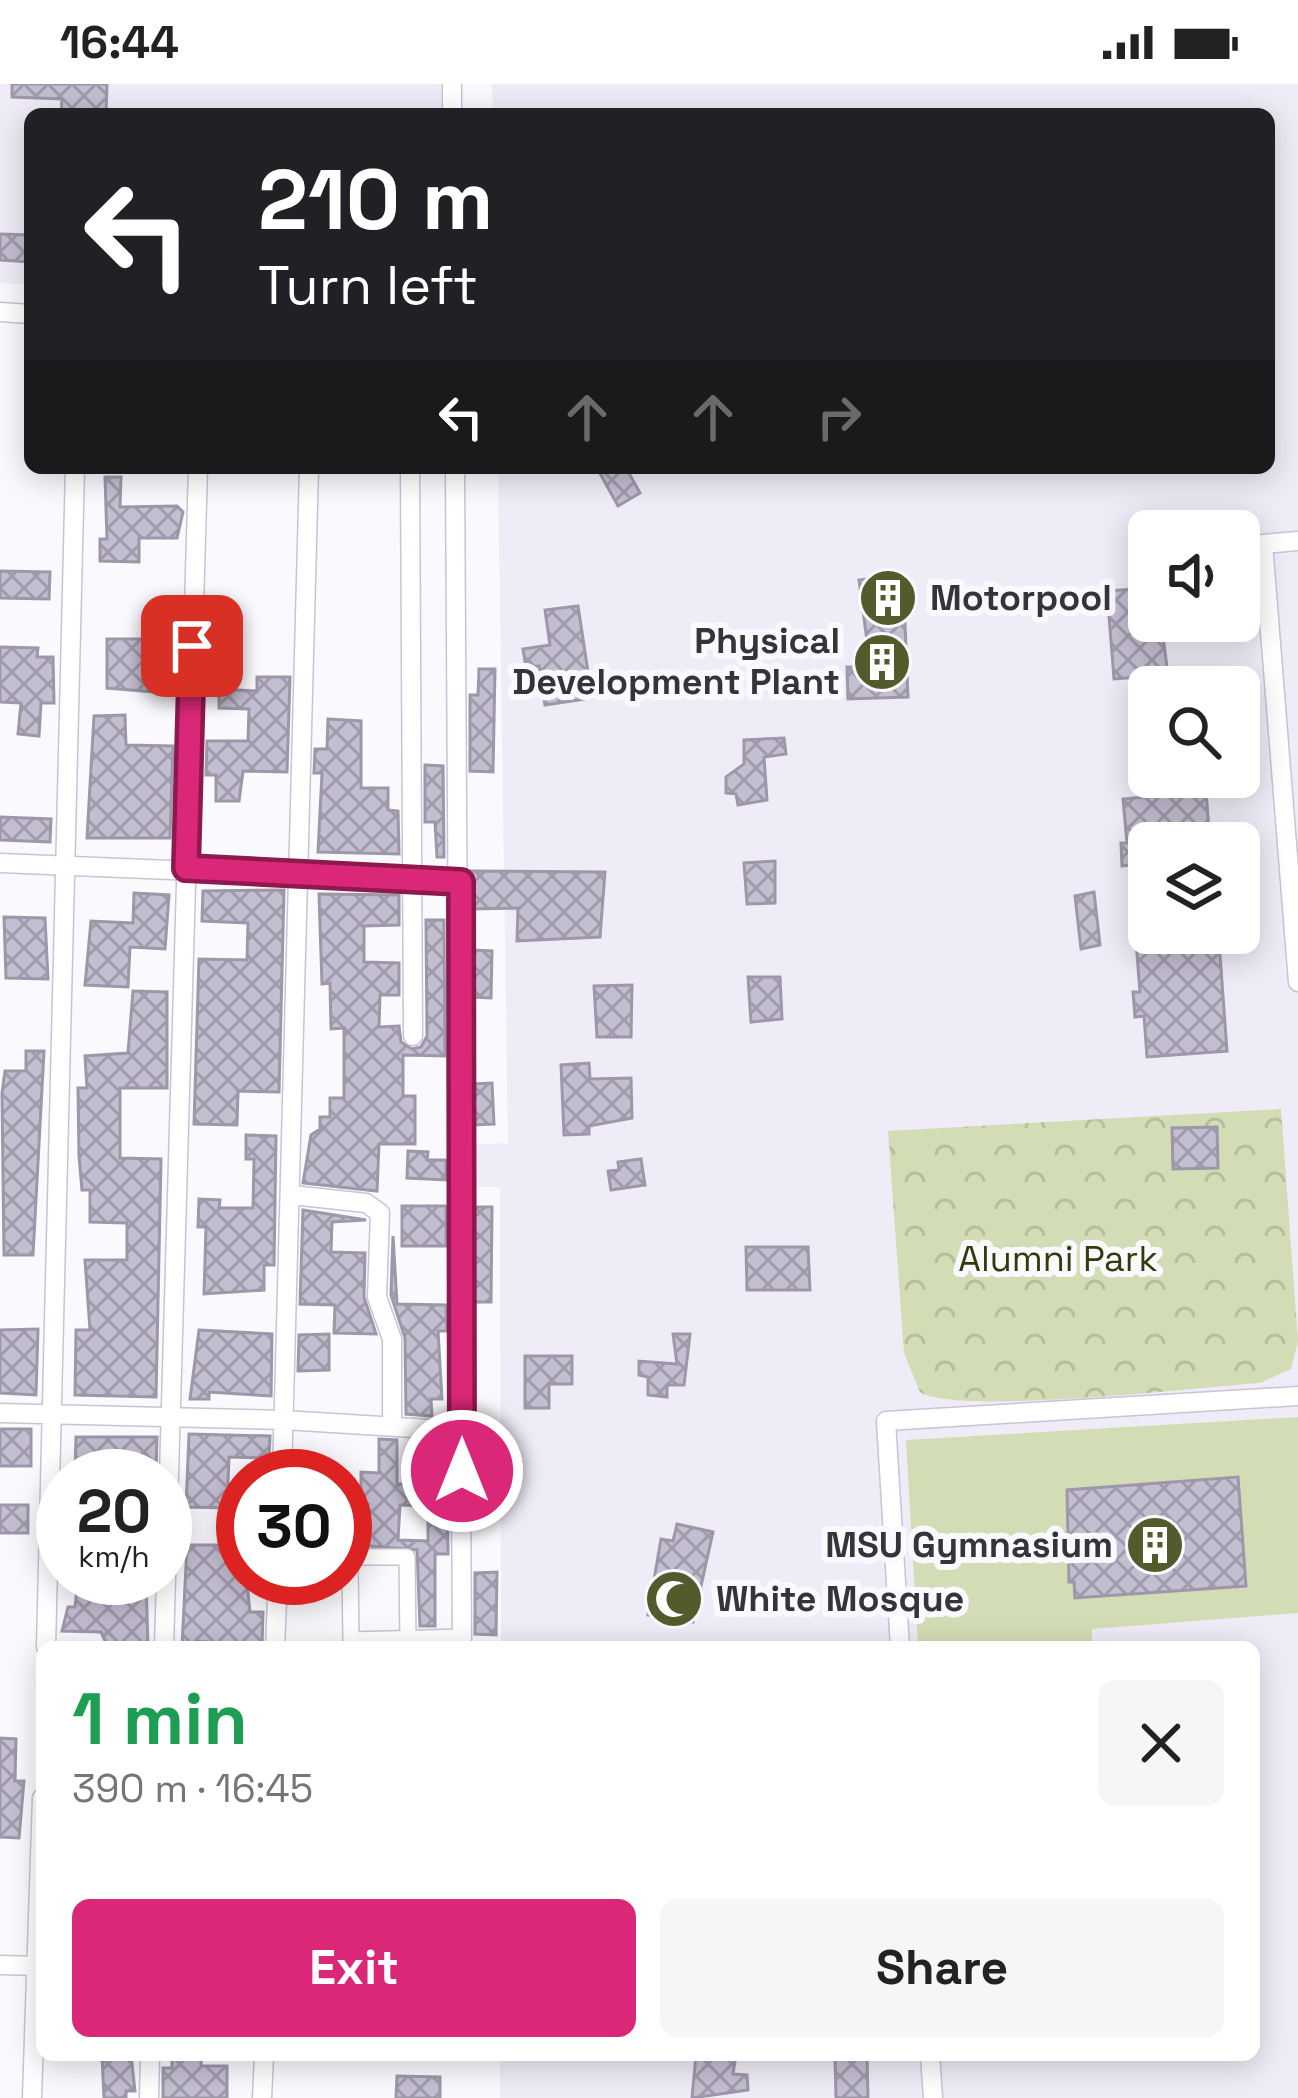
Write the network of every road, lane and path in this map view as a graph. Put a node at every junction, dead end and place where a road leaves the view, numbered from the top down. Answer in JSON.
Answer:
{"nodes":[{"id":1,"x":75,"y":474,"type":"edge"},
{"id":2,"x":197,"y":474,"type":"edge"},
{"id":3,"x":309,"y":474,"type":"edge"},
{"id":4,"x":410,"y":474,"type":"edge"},
{"id":5,"x":455,"y":474,"type":"edge"},
{"id":6,"x":1298,"y":541,"type":"edge"},
{"id":7,"x":0,"y":863,"type":"edge"},
{"id":8,"x":65,"y":865,"type":"junction"},
{"id":9,"x":186,"y":868,"type":"junction"},
{"id":10,"x":302,"y":873,"type":"junction"},
{"id":11,"x":411,"y":881,"type":"junction"},
{"id":12,"x":461,"y":882,"type":"junction"},
{"id":13,"x":1298,"y":982,"type":"edge"},
{"id":14,"x":412,"y":1036,"type":"dead end"},
{"id":15,"x":292,"y":1196,"type":"junction"},
{"id":16,"x":1298,"y":1396,"type":"edge"},
{"id":17,"x":0,"y":1413,"type":"edge"},
{"id":18,"x":53,"y":1414,"type":"junction"},
{"id":19,"x":171,"y":1416,"type":"junction"},
{"id":20,"x":284,"y":1420,"type":"junction"},
{"id":21,"x":392,"y":1426,"type":"junction"},
{"id":22,"x":462,"y":1431,"type":"junction"},
{"id":23,"x":283,"y":1449,"type":"edge"},
{"id":24,"x":277,"y":1605,"type":"edge"},
{"id":25,"x":46,"y":1641,"type":"edge"},
{"id":26,"x":164,"y":1641,"type":"edge"},
{"id":27,"x":275,"y":1641,"type":"edge"},
{"id":28,"x":350,"y":1641,"type":"edge"},
{"id":29,"x":408,"y":1641,"type":"edge"},
{"id":30,"x":462,"y":1641,"type":"edge"},
{"id":31,"x":900,"y":1641,"type":"edge"},
{"id":32,"x":0,"y":1965,"type":"edge"},
{"id":33,"x":36,"y":1966,"type":"edge"},
{"id":34,"x":36,"y":2023,"type":"edge"},
{"id":35,"x":150,"y":2061,"type":"edge"},
{"id":36,"x":263,"y":2061,"type":"edge"},
{"id":37,"x":930,"y":2061,"type":"edge"},
{"id":38,"x":32,"y":2098,"type":"edge"},
{"id":39,"x":149,"y":2098,"type":"edge"},
{"id":40,"x":262,"y":2098,"type":"edge"},
{"id":41,"x":933,"y":2098,"type":"edge"}],
"edges":[{"from":1,"to":8,"type":"street"},
{"from":2,"to":9,"type":"street"},
{"from":3,"to":10,"type":"street"},
{"from":4,"to":11,"type":"street"},
{"from":5,"to":12,"type":"street"},
{"from":6,"to":13,"type":"street"},
{"from":7,"to":8,"type":"street"},
{"from":8,"to":9,"type":"street"},
{"from":8,"to":18,"type":"street"},
{"from":9,"to":10,"type":"street"},
{"from":9,"to":19,"type":"street"},
{"from":10,"to":11,"type":"street"},
{"from":10,"to":15,"type":"street"},
{"from":11,"to":12,"type":"street"},
{"from":11,"to":14,"type":"street"},
{"from":12,"to":22,"type":"street"},
{"from":15,"to":20,"type":"street"},
{"from":15,"to":21,"type":"street"},
{"from":16,"to":31,"type":"street"},
{"from":17,"to":18,"type":"street"},
{"from":18,"to":19,"type":"street"},
{"from":18,"to":25,"type":"street"},
{"from":19,"to":20,"type":"street"},
{"from":19,"to":26,"type":"street"},
{"from":20,"to":21,"type":"street"},
{"from":20,"to":23,"type":"street"},
{"from":21,"to":22,"type":"street"},
{"from":22,"to":30,"type":"street"},
{"from":24,"to":27,"type":"street"},
{"from":28,"to":29,"type":"street"},
{"from":32,"to":33,"type":"street"},
{"from":34,"to":38,"type":"street"},
{"from":35,"to":39,"type":"street"},
{"from":36,"to":40,"type":"street"},
{"from":37,"to":41,"type":"street"}]}
